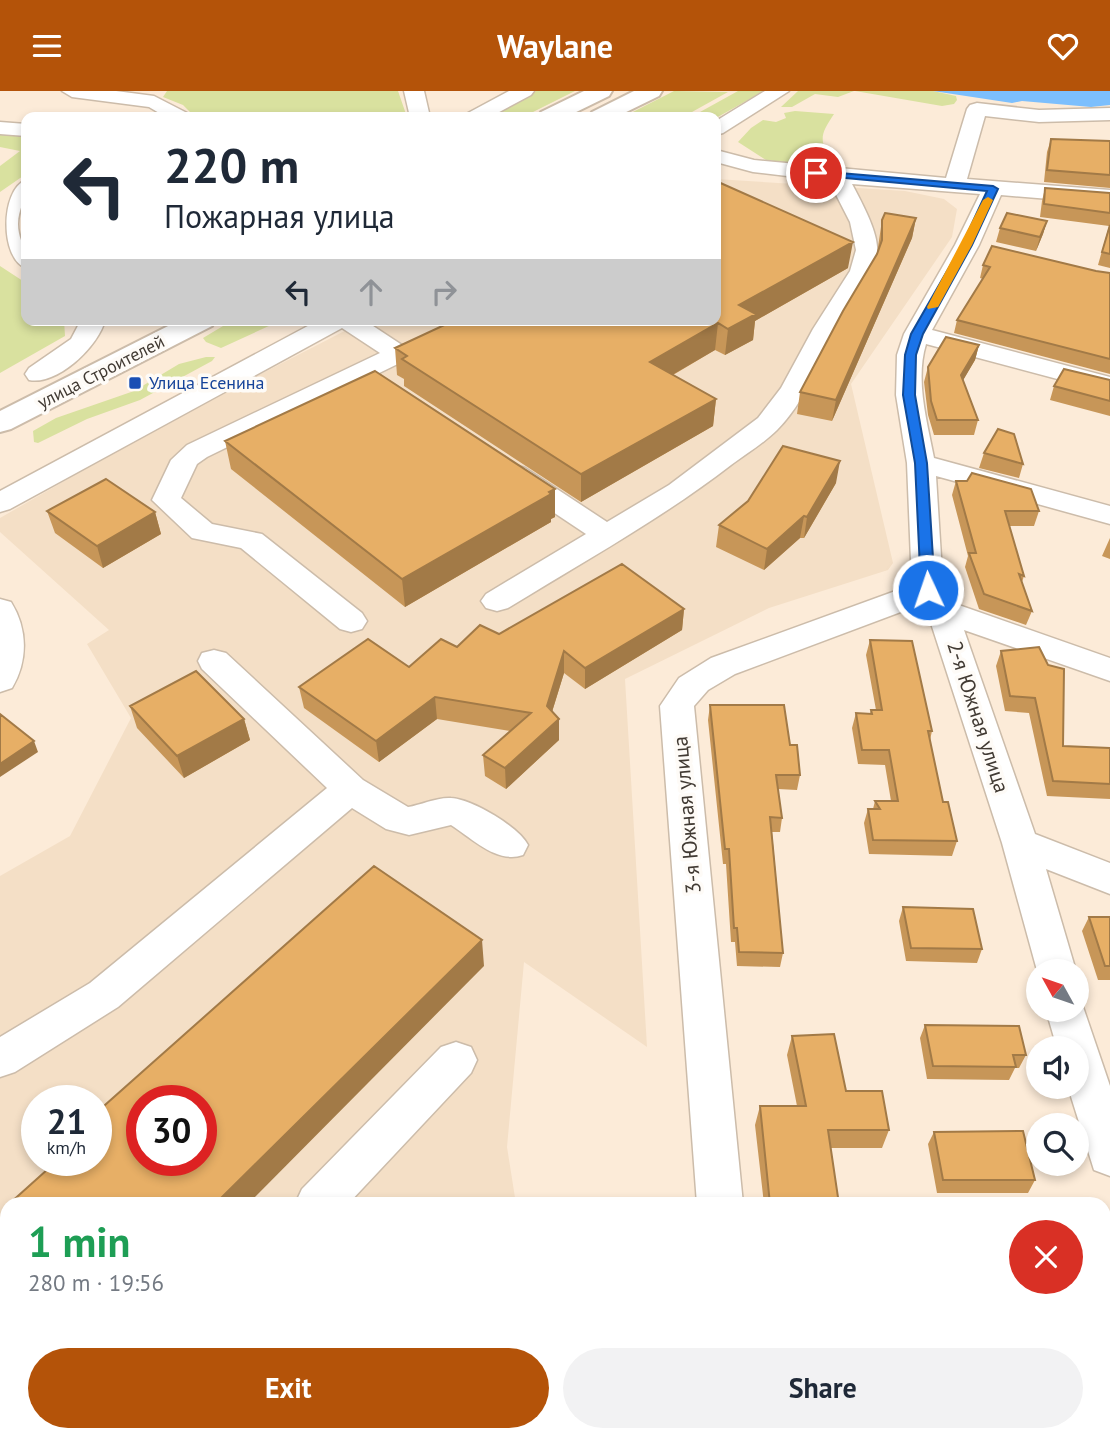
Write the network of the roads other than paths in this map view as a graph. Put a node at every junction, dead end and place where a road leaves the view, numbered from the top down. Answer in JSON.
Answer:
{"nodes":[{"id":1,"x":72,"y":91,"type":"edge"},
{"id":2,"x":414,"y":91,"type":"edge"},
{"id":3,"x":524,"y":91,"type":"edge"},
{"id":4,"x":601,"y":91,"type":"edge"},
{"id":5,"x":651,"y":91,"type":"edge"},
{"id":6,"x":779,"y":91,"type":"edge"},
{"id":7,"x":173,"y":112,"type":"edge"},
{"id":8,"x":419,"y":112,"type":"edge"},
{"id":9,"x":484,"y":112,"type":"edge"},
{"id":10,"x":559,"y":112,"type":"edge"},
{"id":11,"x":610,"y":112,"type":"edge"},
{"id":12,"x":1110,"y":114,"type":"edge"},
{"id":13,"x":721,"y":126,"type":"edge"},
{"id":14,"x":0,"y":128,"type":"edge"},
{"id":15,"x":21,"y":130,"type":"edge"},
{"id":16,"x":721,"y":157,"type":"edge"},
{"id":17,"x":837,"y":176,"type":"junction"},
{"id":18,"x":954,"y":187,"type":"junction"},
{"id":19,"x":993,"y":189,"type":"junction"},
{"id":20,"x":21,"y":192,"type":"edge"},
{"id":21,"x":1110,"y":197,"type":"edge"},
{"id":22,"x":4,"y":210,"type":"edge"},
{"id":23,"x":21,"y":256,"type":"edge"},
{"id":24,"x":92,"y":326,"type":"edge"},
{"id":25,"x":134,"y":326,"type":"edge"},
{"id":26,"x":190,"y":326,"type":"edge"},
{"id":27,"x":327,"y":326,"type":"edge"},
{"id":28,"x":361,"y":326,"type":"edge"},
{"id":29,"x":917,"y":334,"type":"junction"},
{"id":30,"x":27,"y":379,"type":"joint"},
{"id":31,"x":1110,"y":386,"type":"edge"},
{"id":32,"x":0,"y":423,"type":"edge"},
{"id":33,"x":495,"y":461,"type":"edge"},
{"id":34,"x":921,"y":463,"type":"junction"},
{"id":35,"x":0,"y":503,"type":"edge"},
{"id":36,"x":1110,"y":515,"type":"edge"},
{"id":37,"x":607,"y":535,"type":"junction"},
{"id":38,"x":935,"y":600,"type":"junction"},
{"id":39,"x":498,"y":601,"type":"dead end"},
{"id":40,"x":0,"y":609,"type":"edge"},
{"id":41,"x":351,"y":621,"type":"dead end"},
{"id":42,"x":214,"y":661,"type":"dead end"},
{"id":43,"x":1110,"y":670,"type":"edge"},
{"id":44,"x":0,"y":680,"type":"edge"},
{"id":45,"x":350,"y":789,"type":"junction"},
{"id":46,"x":1020,"y":843,"type":"junction"},
{"id":47,"x":510,"y":845,"type":"dead end"},
{"id":48,"x":1110,"y":879,"type":"edge"},
{"id":49,"x":1052,"y":959,"type":"edge"},
{"id":50,"x":1070,"y":1022,"type":"edge"},
{"id":51,"x":0,"y":1059,"type":"edge"},
{"id":52,"x":456,"y":1061,"type":"dead end"},
{"id":53,"x":1110,"y":1156,"type":"edge"},
{"id":54,"x":325,"y":1197,"type":"edge"},
{"id":55,"x":719,"y":1197,"type":"edge"}],
"edges":[{"from":1,"to":7,"type":"street"},
{"from":2,"to":8,"type":"street"},
{"from":3,"to":9,"type":"street"},
{"from":4,"to":10,"type":"main road"},
{"from":5,"to":11,"type":"main road"},
{"from":6,"to":13,"type":"street"},
{"from":12,"to":18,"type":"street"},
{"from":14,"to":15,"type":"street"},
{"from":16,"to":17,"type":"street"},
{"from":17,"to":18,"type":"street"},
{"from":17,"to":37,"type":"street"},
{"from":18,"to":19,"type":"street"},
{"from":19,"to":21,"type":"street"},
{"from":19,"to":29,"type":"street","name":"2-я Южная улица"},
{"from":20,"to":22,"type":"street"},
{"from":22,"to":23,"type":"street"},
{"from":24,"to":30,"type":"street"},
{"from":25,"to":30,"type":"main road","name":"улица Строителей"},
{"from":26,"to":32,"type":"main road","name":"улица Строителей"},
{"from":27,"to":35,"type":"street"},
{"from":28,"to":41,"type":"street"},
{"from":29,"to":31,"type":"street"},
{"from":29,"to":34,"type":"street","name":"2-я Южная улица"},
{"from":33,"to":37,"type":"street"},
{"from":34,"to":36,"type":"street"},
{"from":34,"to":38,"type":"street","name":"2-я Южная улица"},
{"from":37,"to":39,"type":"street"},
{"from":38,"to":43,"type":"street"},
{"from":38,"to":46,"type":"street","name":"2-я Южная улица"},
{"from":38,"to":55,"type":"street","name":"3-я Южная улица"},
{"from":40,"to":44,"type":"street"},
{"from":42,"to":45,"type":"street"},
{"from":45,"to":47,"type":"street"},
{"from":45,"to":51,"type":"street"},
{"from":46,"to":48,"type":"street"},
{"from":46,"to":49,"type":"street","name":"2-я Южная улица"},
{"from":50,"to":53,"type":"street"},
{"from":52,"to":54,"type":"street"}]}
